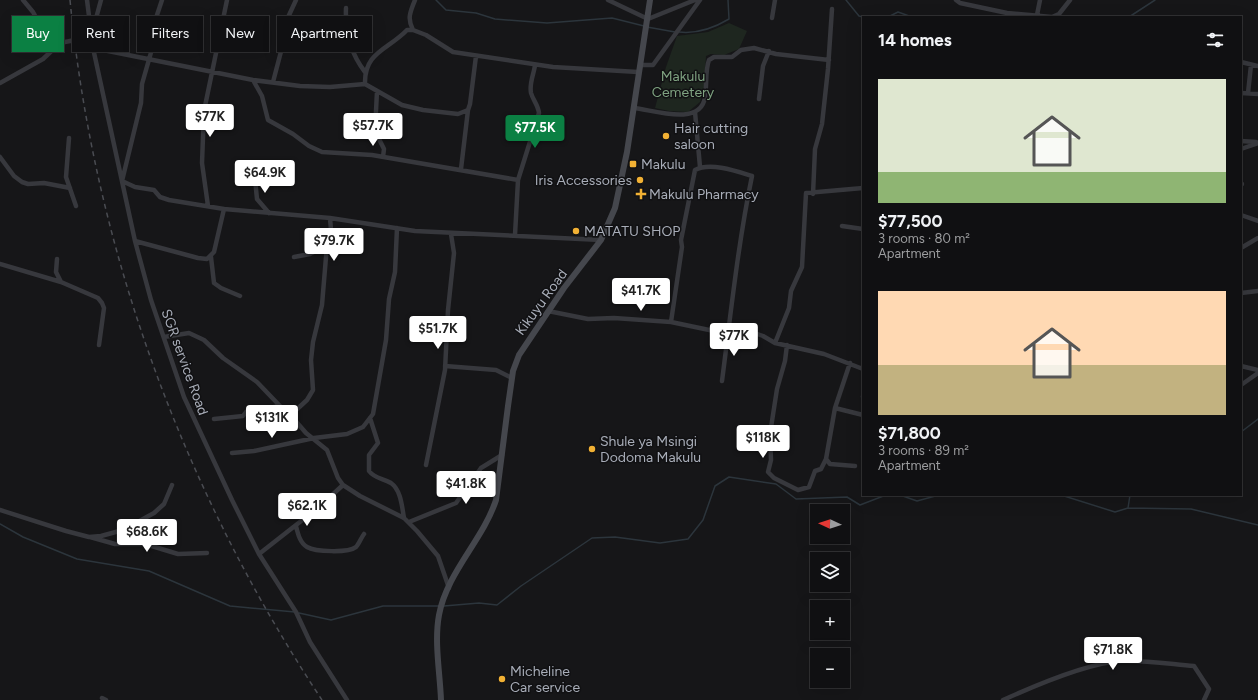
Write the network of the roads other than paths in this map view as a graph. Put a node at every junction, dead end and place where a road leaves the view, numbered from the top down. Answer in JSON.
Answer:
{"nodes":[{"id":1,"x":23,"y":0,"type":"edge"},
{"id":2,"x":87,"y":0,"type":"edge"},
{"id":3,"x":101,"y":0,"type":"edge"},
{"id":4,"x":162,"y":0,"type":"edge"},
{"id":5,"x":227,"y":0,"type":"edge"},
{"id":6,"x":296,"y":0,"type":"edge"},
{"id":7,"x":415,"y":0,"type":"edge"},
{"id":8,"x":608,"y":0,"type":"edge"},
{"id":9,"x":650,"y":0,"type":"edge"},
{"id":10,"x":695,"y":0,"type":"edge"},
{"id":11,"x":700,"y":0,"type":"edge"},
{"id":12,"x":775,"y":0,"type":"edge"},
{"id":13,"x":956,"y":0,"type":"edge"},
{"id":14,"x":1040,"y":0,"type":"edge"},
{"id":15,"x":1070,"y":0,"type":"edge"},
{"id":16,"x":346,"y":8,"type":"dead end"},
{"id":17,"x":832,"y":9,"type":"dead end"},
{"id":18,"x":35,"y":16,"type":"edge"},
{"id":19,"x":89,"y":16,"type":"edge"},
{"id":20,"x":97,"y":16,"type":"edge"},
{"id":21,"x":1037,"y":16,"type":"joint"},
{"id":22,"x":1054,"y":16,"type":"edge"},
{"id":23,"x":772,"y":18,"type":"dead end"},
{"id":24,"x":647,"y":21,"type":"junction"},
{"id":25,"x":413,"y":30,"type":"junction"},
{"id":26,"x":70,"y":41,"type":"tunnel mouth"},
{"id":27,"x":64,"y":42,"type":"edge"},
{"id":28,"x":769,"y":51,"type":"junction"},
{"id":29,"x":50,"y":52,"type":"edge"},
{"id":30,"x":94,"y":52,"type":"edge"},
{"id":31,"x":113,"y":52,"type":"edge"},
{"id":32,"x":476,"y":56,"type":"junction"},
{"id":33,"x":148,"y":59,"type":"junction"},
{"id":34,"x":829,"y":60,"type":"junction"},
{"id":35,"x":1242,"y":62,"type":"edge"},
{"id":36,"x":535,"y":64,"type":"junction"},
{"id":37,"x":640,"y":65,"type":"junction"},
{"id":38,"x":1250,"y":65,"type":"junction"},
{"id":39,"x":1258,"y":66,"type":"edge"},
{"id":40,"x":213,"y":70,"type":"junction"},
{"id":41,"x":365,"y":72,"type":"junction"},
{"id":42,"x":638,"y":72,"type":"junction"},
{"id":43,"x":253,"y":80,"type":"junction"},
{"id":44,"x":0,"y":82,"type":"edge"},
{"id":45,"x":273,"y":82,"type":"junction"},
{"id":46,"x":365,"y":84,"type":"junction"},
{"id":47,"x":377,"y":91,"type":"junction"},
{"id":48,"x":1242,"y":93,"type":"edge"},
{"id":49,"x":1248,"y":93,"type":"junction"},
{"id":50,"x":1258,"y":94,"type":"edge"},
{"id":51,"x":759,"y":99,"type":"dead end"},
{"id":52,"x":634,"y":108,"type":"junction"},
{"id":53,"x":468,"y":110,"type":"junction"},
{"id":54,"x":695,"y":112,"type":"junction"},
{"id":55,"x":69,"y":138,"type":"dead end"},
{"id":56,"x":1242,"y":140,"type":"edge"},
{"id":57,"x":1258,"y":143,"type":"edge"},
{"id":58,"x":1242,"y":149,"type":"edge"},
{"id":59,"x":0,"y":157,"type":"edge"},
{"id":60,"x":383,"y":157,"type":"junction"},
{"id":61,"x":700,"y":167,"type":"junction"},
{"id":62,"x":461,"y":170,"type":"junction"},
{"id":63,"x":255,"y":178,"type":"dead end"},
{"id":64,"x":518,"y":180,"type":"junction"},
{"id":65,"x":122,"y":181,"type":"junction"},
{"id":66,"x":70,"y":188,"type":"junction"},
{"id":67,"x":862,"y":188,"type":"edge"},
{"id":68,"x":813,"y":194,"type":"junction"},
{"id":69,"x":76,"y":206,"type":"dead end"},
{"id":70,"x":208,"y":206,"type":"junction"},
{"id":71,"x":224,"y":209,"type":"junction"},
{"id":72,"x":269,"y":213,"type":"junction"},
{"id":73,"x":1242,"y":215,"type":"edge"},
{"id":74,"x":330,"y":218,"type":"junction"},
{"id":75,"x":1258,"y":221,"type":"edge"},
{"id":76,"x":842,"y":226,"type":"dead end"},
{"id":77,"x":397,"y":228,"type":"junction"},
{"id":78,"x":862,"y":228,"type":"edge"},
{"id":79,"x":451,"y":234,"type":"junction"},
{"id":80,"x":515,"y":236,"type":"junction"},
{"id":81,"x":1258,"y":238,"type":"edge"},
{"id":82,"x":601,"y":240,"type":"junction"},
{"id":83,"x":136,"y":241,"type":"junction"},
{"id":84,"x":1251,"y":242,"type":"junction"},
{"id":85,"x":1258,"y":244,"type":"edge"},
{"id":86,"x":327,"y":245,"type":"junction"},
{"id":87,"x":1242,"y":247,"type":"edge"},
{"id":88,"x":211,"y":257,"type":"junction"},
{"id":89,"x":294,"y":257,"type":"dead end"},
{"id":90,"x":57,"y":259,"type":"dead end"},
{"id":91,"x":0,"y":264,"type":"edge"},
{"id":92,"x":61,"y":282,"type":"junction"},
{"id":93,"x":1258,"y":291,"type":"edge"},
{"id":94,"x":1242,"y":293,"type":"edge"},
{"id":95,"x":240,"y":296,"type":"dead end"},
{"id":96,"x":548,"y":312,"type":"junction"},
{"id":97,"x":671,"y":322,"type":"junction"},
{"id":98,"x":727,"y":331,"type":"junction"},
{"id":99,"x":164,"y":337,"type":"junction"},
{"id":100,"x":775,"y":343,"type":"junction"},
{"id":101,"x":100,"y":345,"type":"dead end"},
{"id":102,"x":786,"y":345,"type":"junction"},
{"id":103,"x":850,"y":363,"type":"junction"},
{"id":104,"x":445,"y":366,"type":"junction"},
{"id":105,"x":1242,"y":366,"type":"edge"},
{"id":106,"x":862,"y":369,"type":"edge"},
{"id":107,"x":1258,"y":371,"type":"edge"},
{"id":108,"x":512,"y":378,"type":"junction"},
{"id":109,"x":722,"y":381,"type":"dead end"},
{"id":110,"x":1242,"y":384,"type":"edge"},
{"id":111,"x":280,"y":406,"type":"junction"},
{"id":112,"x":835,"y":408,"type":"junction"},
{"id":113,"x":292,"y":415,"type":"junction"},
{"id":114,"x":862,"y":415,"type":"edge"},
{"id":115,"x":370,"y":418,"type":"junction"},
{"id":116,"x":214,"y":419,"type":"dead end"},
{"id":117,"x":314,"y":438,"type":"junction"},
{"id":118,"x":232,"y":453,"type":"dead end"},
{"id":119,"x":502,"y":455,"type":"junction"},
{"id":120,"x":826,"y":460,"type":"junction"},
{"id":121,"x":426,"y":465,"type":"dead end"},
{"id":122,"x":855,"y":466,"type":"dead end"},
{"id":123,"x":172,"y":485,"type":"dead end"},
{"id":124,"x":343,"y":485,"type":"junction"},
{"id":125,"x":0,"y":510,"type":"edge"},
{"id":126,"x":404,"y":518,"type":"junction"},
{"id":127,"x":409,"y":522,"type":"junction"},
{"id":128,"x":296,"y":526,"type":"junction"},
{"id":129,"x":364,"y":534,"type":"dead end"},
{"id":130,"x":89,"y":537,"type":"junction"},
{"id":131,"x":207,"y":553,"type":"dead end"},
{"id":132,"x":259,"y":554,"type":"junction"},
{"id":133,"x":449,"y":588,"type":"junction"},
{"id":134,"x":347,"y":700,"type":"edge"},
{"id":135,"x":441,"y":700,"type":"edge"},
{"id":136,"x":1003,"y":700,"type":"edge"},
{"id":137,"x":1204,"y":700,"type":"edge"}],
"edges":[{"from":1,"to":18,"type":"street"},
{"from":2,"to":19,"type":"street","name":"SGR service Road"},
{"from":3,"to":20,"type":"street"},
{"from":4,"to":33,"type":"street"},
{"from":5,"to":40,"type":"street"},
{"from":6,"to":45,"type":"street"},
{"from":7,"to":25,"type":"street"},
{"from":8,"to":24,"type":"street"},
{"from":9,"to":24,"type":"main road","name":"Kikuyu Road"},
{"from":10,"to":24,"type":"street"},
{"from":11,"to":37,"type":"street"},
{"from":12,"to":23,"type":"street"},
{"from":13,"to":21,"type":"street"},
{"from":14,"to":21,"type":"street"},
{"from":15,"to":22,"type":"street"},
{"from":16,"to":41,"type":"street"},
{"from":17,"to":34,"type":"street"},
{"from":24,"to":37,"type":"main road","name":"Kikuyu Road"},
{"from":25,"to":32,"type":"street"},
{"from":25,"to":41,"type":"street"},
{"from":26,"to":27,"type":"street"},
{"from":28,"to":34,"type":"street"},
{"from":28,"to":51,"type":"street"},
{"from":28,"to":54,"type":"street"},
{"from":29,"to":44,"type":"street"},
{"from":30,"to":65,"type":"street","name":"SGR service Road"},
{"from":31,"to":33,"type":"street"},
{"from":32,"to":36,"type":"street"},
{"from":32,"to":53,"type":"street"},
{"from":33,"to":40,"type":"street"},
{"from":33,"to":65,"type":"street"},
{"from":34,"to":68,"type":"street"},
{"from":35,"to":38,"type":"street"},
{"from":36,"to":42,"type":"street"},
{"from":36,"to":64,"type":"street"},
{"from":37,"to":42,"type":"main road","name":"Kikuyu Road"},
{"from":38,"to":39,"type":"street"},
{"from":38,"to":49,"type":"street"},
{"from":40,"to":43,"type":"street"},
{"from":40,"to":70,"type":"street"},
{"from":41,"to":46,"type":"street"},
{"from":42,"to":52,"type":"main road","name":"Kikuyu Road"},
{"from":43,"to":45,"type":"street"},
{"from":43,"to":60,"type":"street"},
{"from":45,"to":46,"type":"street"},
{"from":46,"to":47,"type":"street"},
{"from":47,"to":53,"type":"street"},
{"from":47,"to":60,"type":"street"},
{"from":48,"to":49,"type":"street"},
{"from":49,"to":50,"type":"street"},
{"from":52,"to":54,"type":"street"},
{"from":52,"to":82,"type":"main road","name":"Kikuyu Road"},
{"from":53,"to":62,"type":"street"},
{"from":54,"to":61,"type":"street"},
{"from":55,"to":66,"type":"street"},
{"from":56,"to":57,"type":"street"},
{"from":57,"to":58,"type":"street"},
{"from":59,"to":66,"type":"street"},
{"from":60,"to":62,"type":"street"},
{"from":61,"to":97,"type":"street"},
{"from":61,"to":98,"type":"street"},
{"from":62,"to":64,"type":"street"},
{"from":63,"to":72,"type":"street"},
{"from":64,"to":80,"type":"street"},
{"from":65,"to":70,"type":"street"},
{"from":65,"to":83,"type":"street","name":"SGR service Road"},
{"from":66,"to":69,"type":"street"},
{"from":67,"to":68,"type":"street"},
{"from":68,"to":100,"type":"street"},
{"from":70,"to":71,"type":"street"},
{"from":71,"to":72,"type":"street"},
{"from":71,"to":88,"type":"street"},
{"from":72,"to":74,"type":"street"},
{"from":73,"to":75,"type":"street"},
{"from":74,"to":77,"type":"street"},
{"from":74,"to":86,"type":"street"},
{"from":76,"to":78,"type":"street"},
{"from":77,"to":79,"type":"street"},
{"from":77,"to":115,"type":"street"},
{"from":79,"to":80,"type":"street"},
{"from":79,"to":104,"type":"street"},
{"from":80,"to":82,"type":"street"},
{"from":81,"to":84,"type":"street"},
{"from":82,"to":96,"type":"main road","name":"Kikuyu Road"},
{"from":83,"to":88,"type":"street"},
{"from":83,"to":99,"type":"street","name":"SGR service Road"},
{"from":84,"to":85,"type":"street"},
{"from":84,"to":87,"type":"street"},
{"from":86,"to":89,"type":"street"},
{"from":86,"to":113,"type":"street"},
{"from":88,"to":95,"type":"street"},
{"from":90,"to":92,"type":"street"},
{"from":91,"to":92,"type":"street"},
{"from":92,"to":101,"type":"street"},
{"from":93,"to":94,"type":"street"},
{"from":96,"to":97,"type":"street"},
{"from":96,"to":108,"type":"main road","name":"Kikuyu Road"},
{"from":97,"to":98,"type":"street"},
{"from":98,"to":100,"type":"street"},
{"from":98,"to":109,"type":"street"},
{"from":99,"to":111,"type":"street"},
{"from":99,"to":132,"type":"street","name":"SGR service Road"},
{"from":100,"to":102,"type":"street"},
{"from":102,"to":103,"type":"street"},
{"from":102,"to":120,"type":"street"},
{"from":103,"to":106,"type":"street"},
{"from":103,"to":112,"type":"street"},
{"from":104,"to":108,"type":"street"},
{"from":104,"to":121,"type":"street"},
{"from":105,"to":107,"type":"street"},
{"from":107,"to":110,"type":"street"},
{"from":108,"to":119,"type":"main road","name":"Kikuyu Road"},
{"from":111,"to":113,"type":"street"},
{"from":111,"to":116,"type":"street"},
{"from":112,"to":114,"type":"street"},
{"from":112,"to":120,"type":"street"},
{"from":113,"to":117,"type":"street"},
{"from":115,"to":117,"type":"street"},
{"from":115,"to":126,"type":"street"},
{"from":117,"to":118,"type":"street"},
{"from":117,"to":124,"type":"street"},
{"from":119,"to":127,"type":"street"},
{"from":119,"to":133,"type":"main road","name":"Kikuyu Road"},
{"from":120,"to":122,"type":"street"},
{"from":123,"to":130,"type":"street"},
{"from":124,"to":126,"type":"street"},
{"from":124,"to":128,"type":"street"},
{"from":125,"to":130,"type":"street"},
{"from":126,"to":127,"type":"street"},
{"from":127,"to":133,"type":"street"},
{"from":128,"to":129,"type":"street"},
{"from":128,"to":132,"type":"street"},
{"from":130,"to":131,"type":"street"},
{"from":132,"to":134,"type":"street","name":"SGR service Road"},
{"from":133,"to":135,"type":"main road","name":"Kikuyu Road"},
{"from":136,"to":137,"type":"street"}]}
